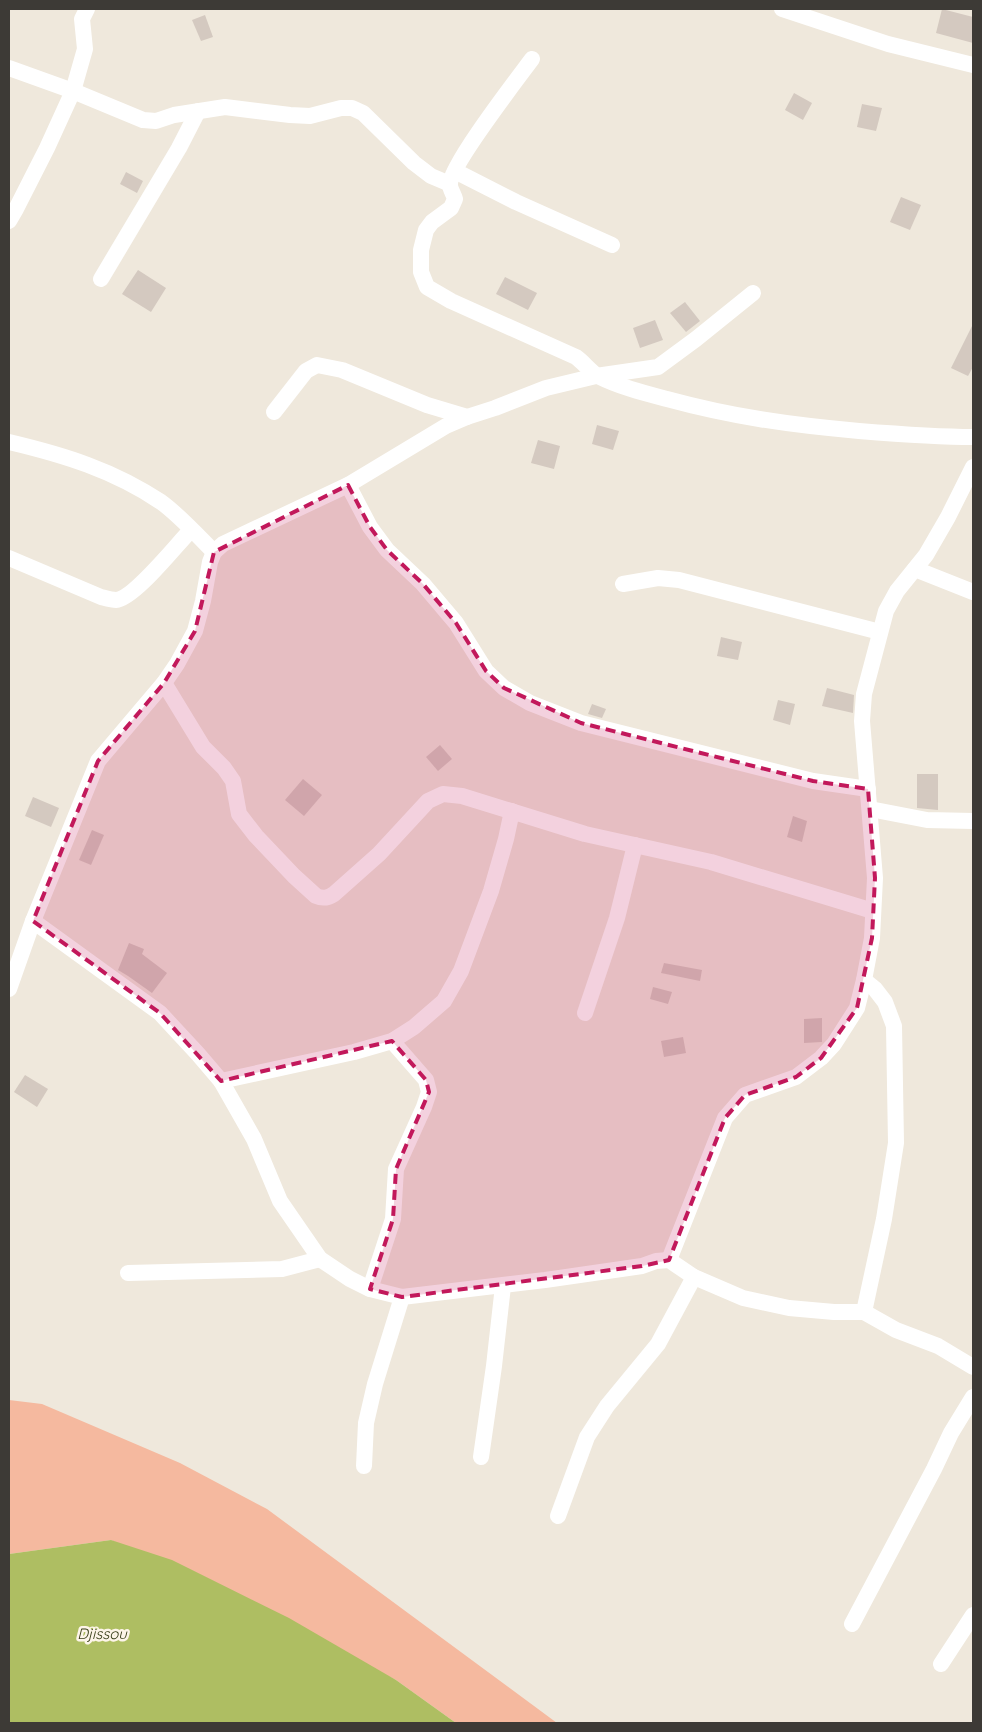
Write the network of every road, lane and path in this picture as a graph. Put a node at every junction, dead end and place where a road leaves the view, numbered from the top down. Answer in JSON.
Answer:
{"nodes":[{"id":1,"x":87,"y":9,"type":"edge"},
{"id":2,"x":782,"y":9,"type":"edge"},
{"id":3,"x":532,"y":59,"type":"dead end"},
{"id":4,"x":973,"y":65,"type":"edge"},
{"id":5,"x":9,"y":68,"type":"edge"},
{"id":6,"x":73,"y":91,"type":"junction"},
{"id":7,"x":198,"y":111,"type":"junction"},
{"id":8,"x":452,"y":178,"type":"junction"},
{"id":9,"x":9,"y":221,"type":"edge"},
{"id":10,"x":612,"y":245,"type":"dead end"},
{"id":11,"x":102,"y":279,"type":"dead end"},
{"id":12,"x":753,"y":293,"type":"dead end"},
{"id":13,"x":596,"y":376,"type":"junction"},
{"id":14,"x":274,"y":412,"type":"dead end"},
{"id":15,"x":467,"y":417,"type":"junction"},
{"id":16,"x":973,"y":437,"type":"edge"},
{"id":17,"x":9,"y":442,"type":"edge"},
{"id":18,"x":973,"y":467,"type":"edge"},
{"id":19,"x":348,"y":485,"type":"junction"},
{"id":20,"x":191,"y":530,"type":"junction"},
{"id":21,"x":214,"y":552,"type":"junction"},
{"id":22,"x":9,"y":558,"type":"edge"},
{"id":23,"x":915,"y":570,"type":"junction"},
{"id":24,"x":623,"y":584,"type":"dead end"},
{"id":25,"x":973,"y":592,"type":"edge"},
{"id":26,"x":880,"y":632,"type":"junction"},
{"id":27,"x":164,"y":684,"type":"junction"},
{"id":28,"x":868,"y":789,"type":"junction"},
{"id":29,"x":870,"y":808,"type":"junction"},
{"id":30,"x":512,"y":811,"type":"junction"},
{"id":31,"x":973,"y":821,"type":"edge"},
{"id":32,"x":635,"y":845,"type":"junction"},
{"id":33,"x":873,"y":911,"type":"junction"},
{"id":34,"x":33,"y":921,"type":"junction"},
{"id":35,"x":864,"y":980,"type":"junction"},
{"id":36,"x":9,"y":989,"type":"edge"},
{"id":37,"x":585,"y":1013,"type":"dead end"},
{"id":38,"x":392,"y":1041,"type":"junction"},
{"id":39,"x":221,"y":1081,"type":"junction"},
{"id":40,"x":320,"y":1259,"type":"junction"},
{"id":41,"x":669,"y":1260,"type":"junction"},
{"id":42,"x":128,"y":1272,"type":"dead end"},
{"id":43,"x":694,"y":1278,"type":"junction"},
{"id":44,"x":503,"y":1286,"type":"junction"},
{"id":45,"x":370,"y":1289,"type":"junction"},
{"id":46,"x":402,"y":1297,"type":"junction"},
{"id":47,"x":864,"y":1312,"type":"junction"},
{"id":48,"x":973,"y":1367,"type":"edge"},
{"id":49,"x":973,"y":1397,"type":"edge"},
{"id":50,"x":481,"y":1457,"type":"dead end"},
{"id":51,"x":364,"y":1466,"type":"dead end"},
{"id":52,"x":558,"y":1516,"type":"dead end"},
{"id":53,"x":973,"y":1615,"type":"edge"},
{"id":54,"x":852,"y":1624,"type":"dead end"},
{"id":55,"x":941,"y":1664,"type":"dead end"}],
"edges":[{"from":1,"to":6,"type":"street"},
{"from":2,"to":4,"type":"street"},
{"from":3,"to":8,"type":"street"},
{"from":5,"to":6,"type":"street"},
{"from":6,"to":7,"type":"street"},
{"from":6,"to":9,"type":"street"},
{"from":7,"to":8,"type":"street"},
{"from":7,"to":11,"type":"street"},
{"from":8,"to":10,"type":"street"},
{"from":8,"to":13,"type":"street"},
{"from":12,"to":13,"type":"street"},
{"from":13,"to":15,"type":"street"},
{"from":13,"to":16,"type":"street"},
{"from":14,"to":15,"type":"street"},
{"from":15,"to":19,"type":"street"},
{"from":17,"to":20,"type":"street"},
{"from":18,"to":23,"type":"street"},
{"from":19,"to":21,"type":"street"},
{"from":19,"to":28,"type":"street"},
{"from":20,"to":21,"type":"street"},
{"from":20,"to":22,"type":"street"},
{"from":21,"to":27,"type":"street"},
{"from":23,"to":25,"type":"street"},
{"from":23,"to":26,"type":"street"},
{"from":24,"to":26,"type":"street"},
{"from":26,"to":28,"type":"street"},
{"from":27,"to":30,"type":"street"},
{"from":27,"to":34,"type":"street"},
{"from":28,"to":29,"type":"street"},
{"from":29,"to":31,"type":"street"},
{"from":29,"to":33,"type":"street"},
{"from":30,"to":32,"type":"street"},
{"from":30,"to":38,"type":"street"},
{"from":32,"to":33,"type":"street"},
{"from":32,"to":37,"type":"street"},
{"from":33,"to":35,"type":"street"},
{"from":34,"to":36,"type":"street"},
{"from":34,"to":39,"type":"street"},
{"from":35,"to":41,"type":"street"},
{"from":35,"to":47,"type":"street"},
{"from":38,"to":39,"type":"street"},
{"from":38,"to":45,"type":"street"},
{"from":39,"to":40,"type":"street"},
{"from":40,"to":42,"type":"street"},
{"from":40,"to":45,"type":"street"},
{"from":41,"to":43,"type":"street"},
{"from":41,"to":44,"type":"street"},
{"from":43,"to":47,"type":"street"},
{"from":43,"to":52,"type":"street"},
{"from":44,"to":46,"type":"street"},
{"from":44,"to":50,"type":"street"},
{"from":45,"to":46,"type":"street"},
{"from":46,"to":51,"type":"street"},
{"from":47,"to":48,"type":"street"},
{"from":49,"to":54,"type":"street"},
{"from":53,"to":55,"type":"street"}]}
